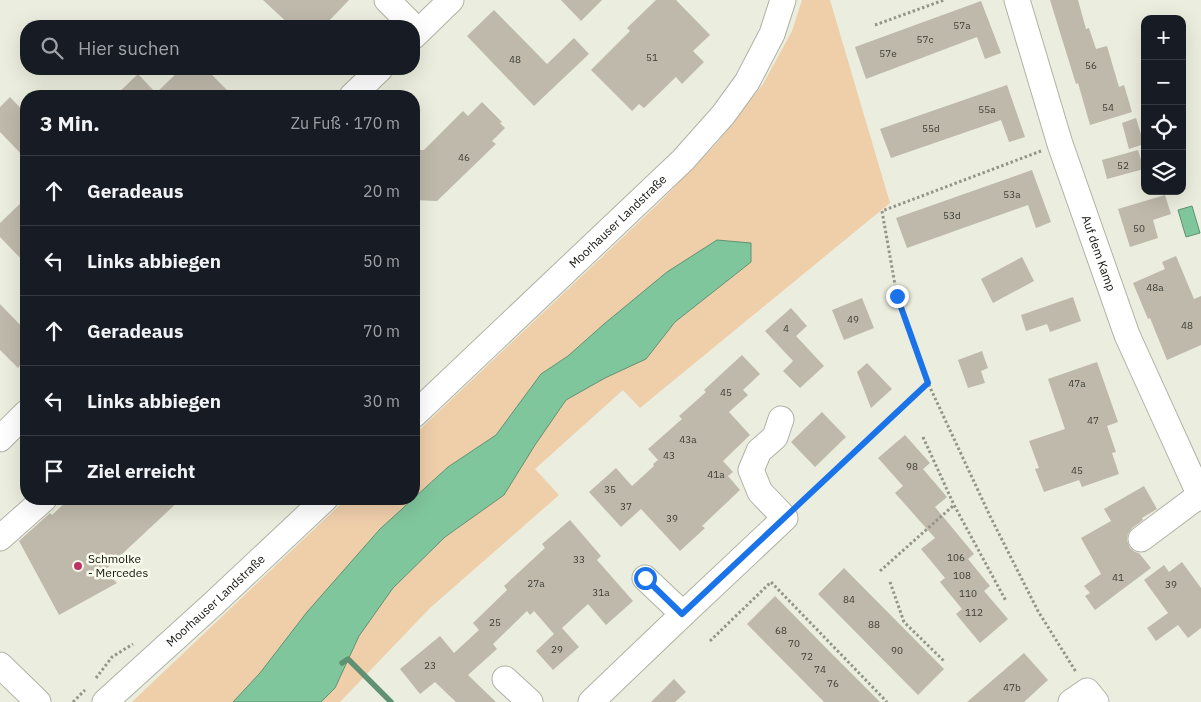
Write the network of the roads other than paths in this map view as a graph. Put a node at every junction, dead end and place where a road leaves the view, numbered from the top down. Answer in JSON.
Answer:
{"nodes":[{"id":1,"x":387,"y":0,"type":"edge"},
{"id":2,"x":451,"y":0,"type":"edge"},
{"id":3,"x":783,"y":0,"type":"edge"},
{"id":4,"x":1017,"y":0,"type":"edge"},
{"id":5,"x":406,"y":20,"type":"edge"},
{"id":6,"x":420,"y":26,"type":"edge"},
{"id":7,"x":374,"y":75,"type":"edge"},
{"id":8,"x":358,"y":90,"type":"edge"},
{"id":9,"x":420,"y":409,"type":"edge"},
{"id":10,"x":20,"y":419,"type":"edge"},
{"id":11,"x":781,"y":419,"type":"dead end"},
{"id":12,"x":0,"y":439,"type":"edge"},
{"id":13,"x":1200,"y":497,"type":"edge"},
{"id":14,"x":37,"y":505,"type":"edge"},
{"id":15,"x":319,"y":505,"type":"edge"},
{"id":16,"x":0,"y":538,"type":"edge"},
{"id":17,"x":1141,"y":539,"type":"dead end"},
{"id":18,"x":645,"y":578,"type":"dead end"},
{"id":19,"x":682,"y":614,"type":"junction"},
{"id":20,"x":0,"y":665,"type":"edge"},
{"id":21,"x":505,"y":679,"type":"dead end"},
{"id":22,"x":38,"y":702,"type":"edge"},
{"id":23,"x":105,"y":702,"type":"edge"},
{"id":24,"x":530,"y":702,"type":"edge"},
{"id":25,"x":591,"y":702,"type":"edge"}],
"edges":[{"from":1,"to":5,"type":"street"},
{"from":2,"to":6,"type":"street"},
{"from":3,"to":9,"type":"street","name":"Moorhauser Landstraße"},
{"from":4,"to":13,"type":"street","name":"Auf dem Kamp"},
{"from":7,"to":8,"type":"street"},
{"from":10,"to":12,"type":"street"},
{"from":11,"to":19,"type":"street"},
{"from":13,"to":17,"type":"street"},
{"from":14,"to":16,"type":"street"},
{"from":15,"to":23,"type":"street","name":"Moorhauser Landstraße"},
{"from":18,"to":19,"type":"street"},
{"from":19,"to":25,"type":"street"},
{"from":20,"to":22,"type":"street"},
{"from":21,"to":24,"type":"street"}]}
